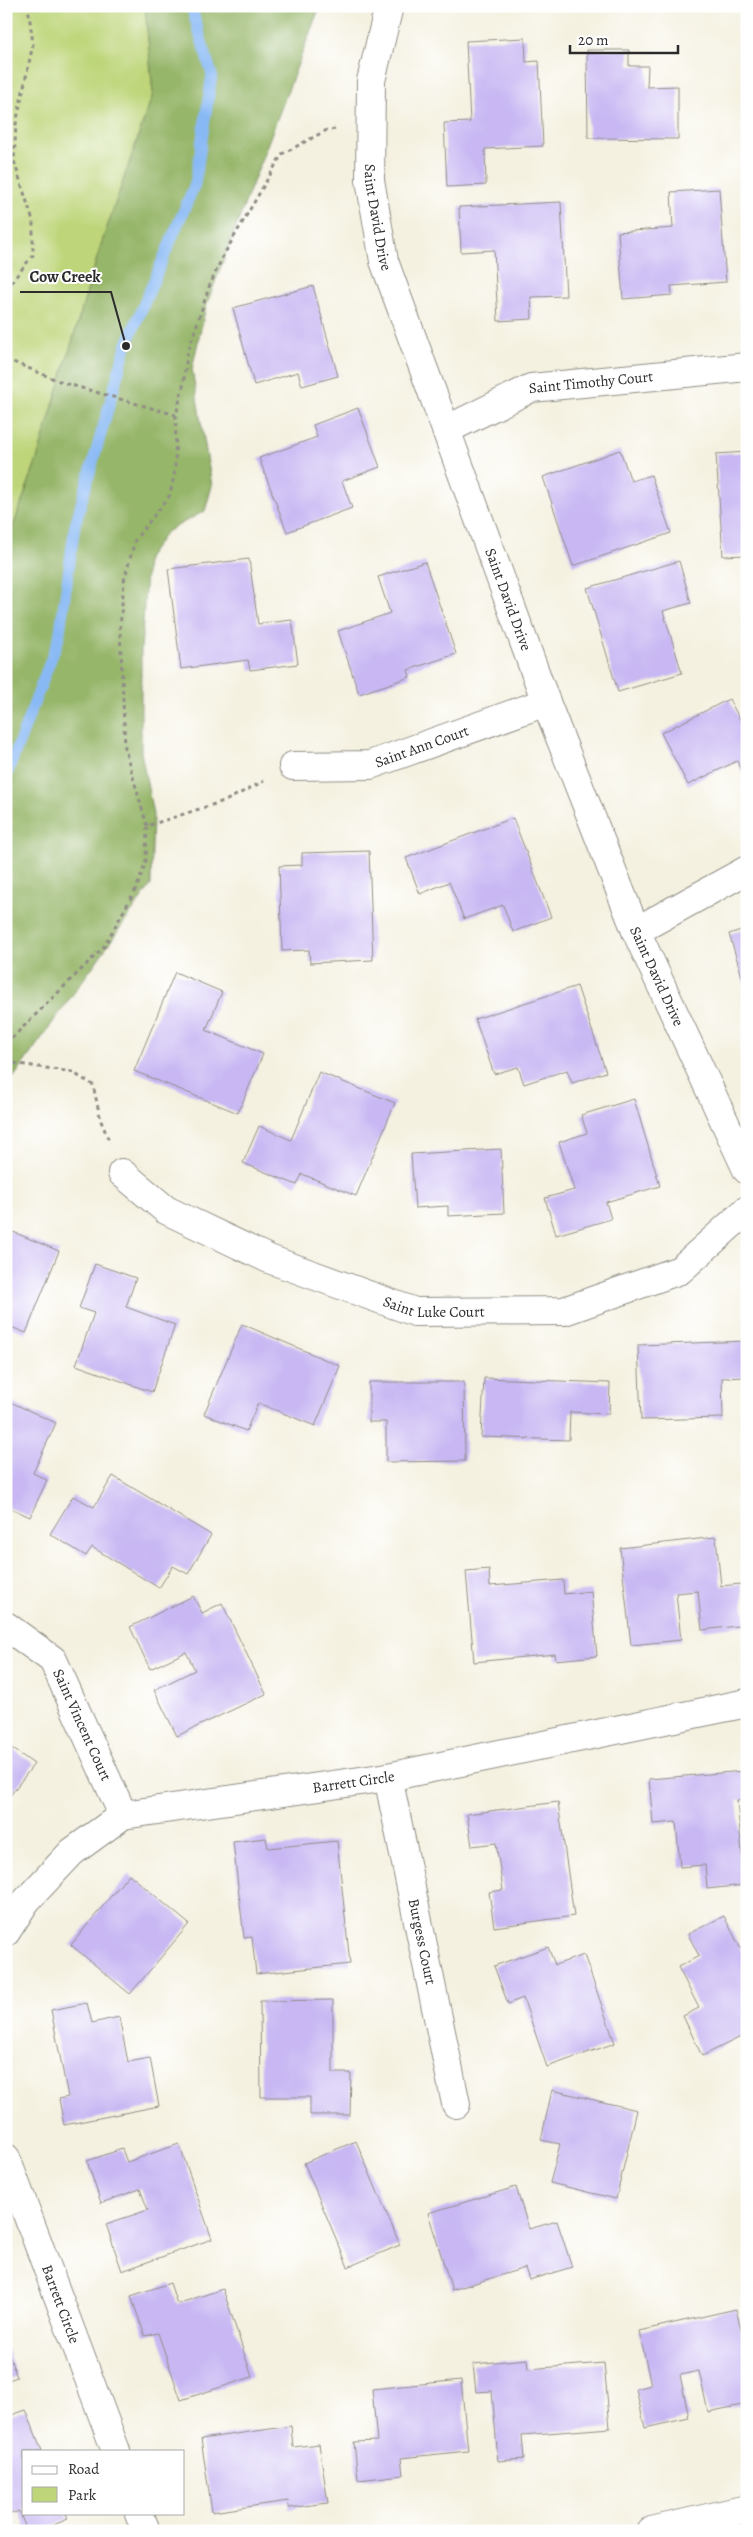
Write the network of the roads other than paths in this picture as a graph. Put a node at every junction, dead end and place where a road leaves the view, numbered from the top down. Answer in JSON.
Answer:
{"nodes":[{"id":1,"x":389,"y":6,"type":"edge"},
{"id":2,"x":747,"y":367,"type":"edge"},
{"id":3,"x":446,"y":430,"type":"junction"},
{"id":4,"x":546,"y":702,"type":"junction"},
{"id":5,"x":294,"y":766,"type":"road end"},
{"id":6,"x":747,"y":870,"type":"edge"},
{"id":7,"x":636,"y":931,"type":"junction"},
{"id":8,"x":747,"y":1170,"type":"edge"},
{"id":9,"x":122,"y":1173,"type":"road end"},
{"id":10,"x":747,"y":1210,"type":"edge"},
{"id":11,"x":6,"y":1626,"type":"edge"},
{"id":12,"x":747,"y":1703,"type":"edge"},
{"id":13,"x":388,"y":1777,"type":"junction"},
{"id":14,"x":123,"y":1815,"type":"junction"},
{"id":15,"x":6,"y":1932,"type":"edge"},
{"id":16,"x":456,"y":2104,"type":"dead end"},
{"id":17,"x":6,"y":2158,"type":"edge"},
{"id":18,"x":116,"y":2450,"type":"edge"},
{"id":19,"x":747,"y":2509,"type":"edge"},
{"id":20,"x":139,"y":2514,"type":"edge"},
{"id":21,"x":146,"y":2531,"type":"edge"},
{"id":22,"x":651,"y":2531,"type":"edge"}],
"edges":[{"from":1,"to":3,"type":"street","name":"Saint David Drive"},
{"from":2,"to":3,"type":"street","name":"Saint Timothy Court"},
{"from":3,"to":4,"type":"street","name":"Saint David Drive"},
{"from":4,"to":5,"type":"street","name":"Saint Ann Court"},
{"from":4,"to":7,"type":"street","name":"Saint David Drive"},
{"from":6,"to":7,"type":"street"},
{"from":7,"to":8,"type":"street","name":"Saint David Drive"},
{"from":9,"to":10,"type":"street","name":"Saint Luke Court"},
{"from":11,"to":14,"type":"street","name":"Saint Vincent Court"},
{"from":12,"to":13,"type":"street","name":"Barrett Circle"},
{"from":13,"to":14,"type":"street","name":"Barrett Circle"},
{"from":13,"to":16,"type":"street","name":"Burgess Court"},
{"from":14,"to":15,"type":"street","name":"Barrett Circle"},
{"from":17,"to":18,"type":"street","name":"Barrett Circle"},
{"from":19,"to":22,"type":"street"},
{"from":20,"to":21,"type":"street"}]}
